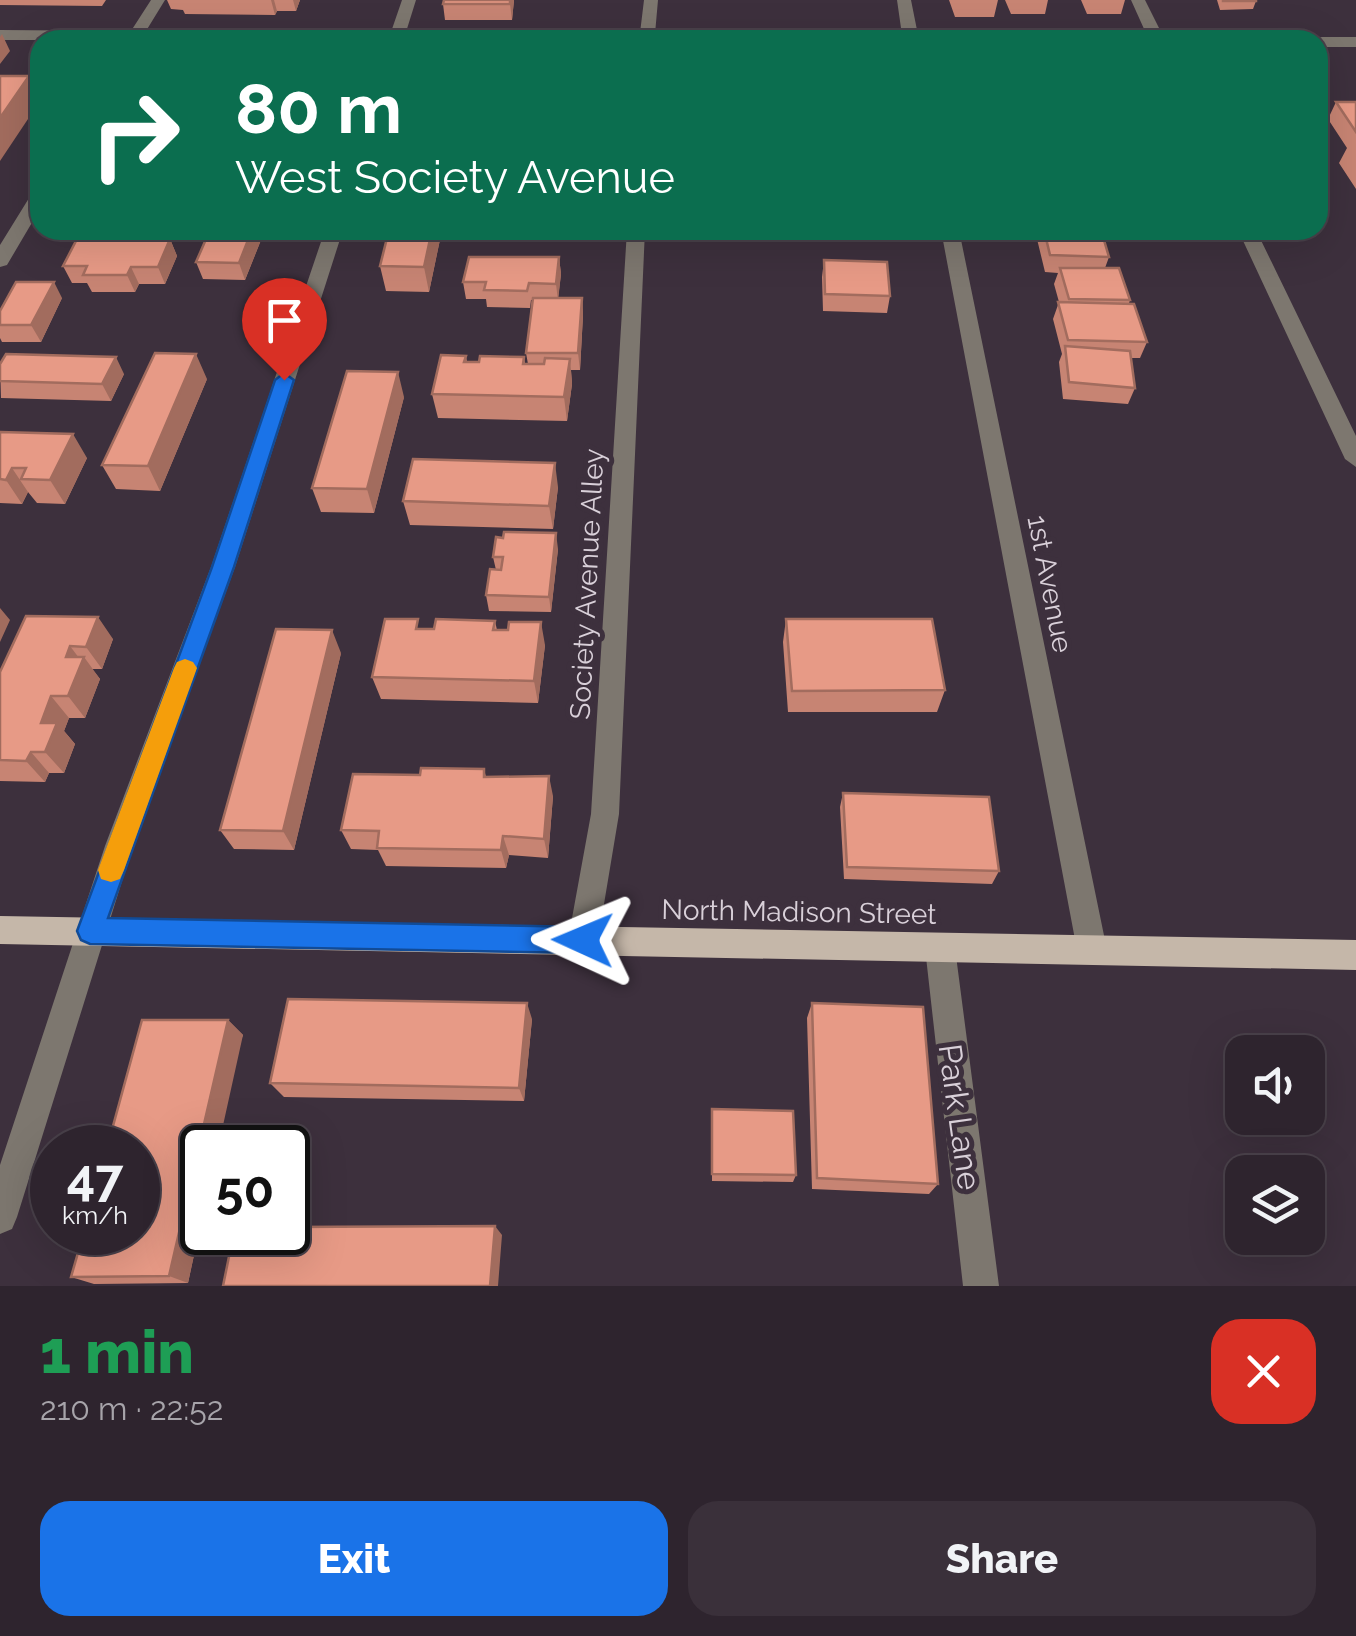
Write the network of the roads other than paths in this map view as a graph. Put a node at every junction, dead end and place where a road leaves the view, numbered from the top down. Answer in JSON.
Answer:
{"nodes":[{"id":1,"x":158,"y":0,"type":"edge"},
{"id":2,"x":409,"y":0,"type":"edge"},
{"id":3,"x":651,"y":0,"type":"edge"},
{"id":4,"x":904,"y":0,"type":"edge"},
{"id":5,"x":1138,"y":0,"type":"edge"},
{"id":6,"x":139,"y":30,"type":"edge"},
{"id":7,"x":400,"y":30,"type":"edge"},
{"id":8,"x":648,"y":30,"type":"edge"},
{"id":9,"x":909,"y":30,"type":"edge"},
{"id":10,"x":1152,"y":30,"type":"edge"},
{"id":11,"x":0,"y":35,"type":"edge"},
{"id":12,"x":30,"y":36,"type":"edge"},
{"id":13,"x":1328,"y":42,"type":"edge"},
{"id":14,"x":1356,"y":42,"type":"edge"},
{"id":15,"x":30,"y":211,"type":"edge"},
{"id":16,"x":331,"y":240,"type":"edge"},
{"id":17,"x":635,"y":240,"type":"edge"},
{"id":18,"x":952,"y":240,"type":"edge"},
{"id":19,"x":1252,"y":240,"type":"edge"},
{"id":20,"x":0,"y":261,"type":"edge"},
{"id":21,"x":1356,"y":459,"type":"edge"},
{"id":22,"x":0,"y":930,"type":"edge"},
{"id":23,"x":90,"y":931,"type":"junction"},
{"id":24,"x":583,"y":940,"type":"junction"},
{"id":25,"x":940,"y":948,"type":"junction"},
{"id":26,"x":1092,"y":950,"type":"junction"},
{"id":27,"x":1356,"y":954,"type":"edge"},
{"id":28,"x":0,"y":1217,"type":"edge"},
{"id":29,"x":981,"y":1286,"type":"edge"}],
"edges":[{"from":1,"to":6,"type":"street"},
{"from":2,"to":7,"type":"street"},
{"from":3,"to":8,"type":"street"},
{"from":4,"to":9,"type":"street"},
{"from":5,"to":10,"type":"street"},
{"from":11,"to":12,"type":"street"},
{"from":13,"to":14,"type":"street"},
{"from":15,"to":20,"type":"street"},
{"from":16,"to":23,"type":"street"},
{"from":17,"to":24,"type":"street","name":"Society Avenue Alley"},
{"from":18,"to":26,"type":"street","name":"1st Avenue"},
{"from":19,"to":21,"type":"street"},
{"from":22,"to":23,"type":"main road","name":"North Madison Street"},
{"from":23,"to":24,"type":"main road","name":"North Madison Street"},
{"from":23,"to":28,"type":"street"},
{"from":24,"to":25,"type":"main road","name":"North Madison Street"},
{"from":25,"to":26,"type":"main road","name":"North Madison Street"},
{"from":25,"to":29,"type":"street","name":"Park Lane"},
{"from":26,"to":27,"type":"main road","name":"North Madison Street"}]}
